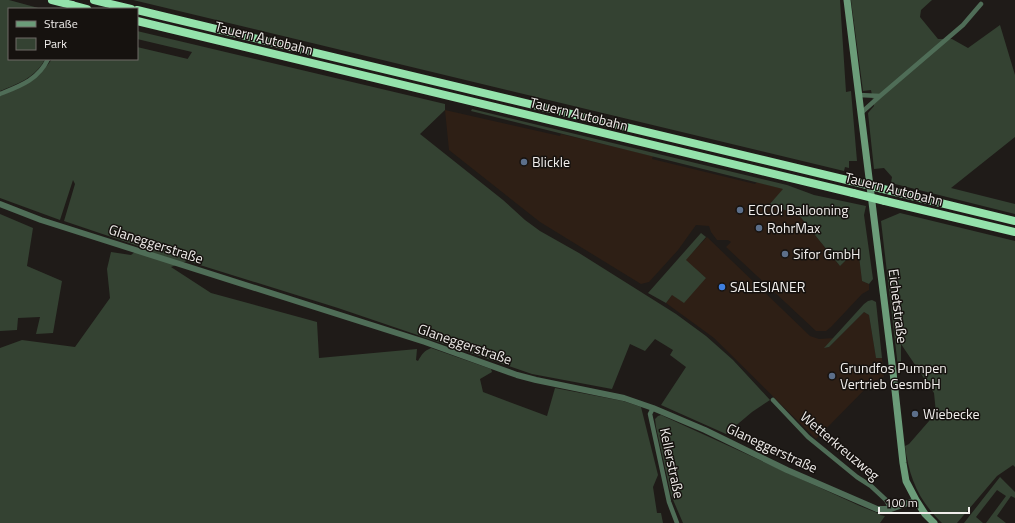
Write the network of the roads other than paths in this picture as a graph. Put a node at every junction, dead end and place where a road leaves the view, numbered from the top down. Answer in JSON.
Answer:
{"nodes":[{"id":1,"x":51,"y":0,"type":"edge"},
{"id":2,"x":94,"y":0,"type":"edge"},
{"id":3,"x":847,"y":0,"type":"edge"},
{"id":4,"x":981,"y":4,"type":"dead end"},
{"id":5,"x":83,"y":8,"type":"edge"},
{"id":6,"x":127,"y":8,"type":"edge"},
{"id":7,"x":138,"y":10,"type":"edge"},
{"id":8,"x":138,"y":21,"type":"edge"},
{"id":9,"x":48,"y":60,"type":"edge"},
{"id":10,"x":0,"y":94,"type":"edge"},
{"id":11,"x":859,"y":95,"type":"junction"},
{"id":12,"x":880,"y":96,"type":"junction"},
{"id":13,"x":861,"y":113,"type":"junction"},
{"id":14,"x":0,"y":204,"type":"edge"},
{"id":15,"x":1015,"y":221,"type":"edge"},
{"id":16,"x":1015,"y":232,"type":"edge"},
{"id":17,"x":773,"y":400,"type":"dead end"},
{"id":18,"x":653,"y":408,"type":"junction"},
{"id":19,"x":916,"y":500,"type":"junction"},
{"id":20,"x":891,"y":509,"type":"junction"},
{"id":21,"x":677,"y":523,"type":"edge"},
{"id":22,"x":934,"y":523,"type":"edge"}],
"edges":[{"from":1,"to":5,"type":"highway","bridge":true},
{"from":2,"to":6,"type":"highway"},
{"from":3,"to":11,"type":"main road","name":"Eichetstraße"},
{"from":4,"to":12,"type":"street"},
{"from":7,"to":15,"type":"highway","name":"Tauern Autobahn","bridge":true},
{"from":8,"to":16,"type":"highway","name":"Tauern Autobahn","bridge":true},
{"from":9,"to":10,"type":"street"},
{"from":11,"to":12,"type":"street"},
{"from":11,"to":13,"type":"main road","name":"Eichetstraße"},
{"from":12,"to":13,"type":"street"},
{"from":13,"to":19,"type":"main road","name":"Eichetstraße"},
{"from":14,"to":18,"type":"street","name":"Glaneggerstraße"},
{"from":17,"to":20,"type":"street","name":"Wetterkreuzweg"},
{"from":18,"to":20,"type":"street","name":"Glaneggerstraße"},
{"from":18,"to":21,"type":"street","name":"Kellerstraße"},
{"from":19,"to":20,"type":"street","name":"Glaneggerstraße"},
{"from":19,"to":22,"type":"main road","name":"Eichetstraße"}]}
